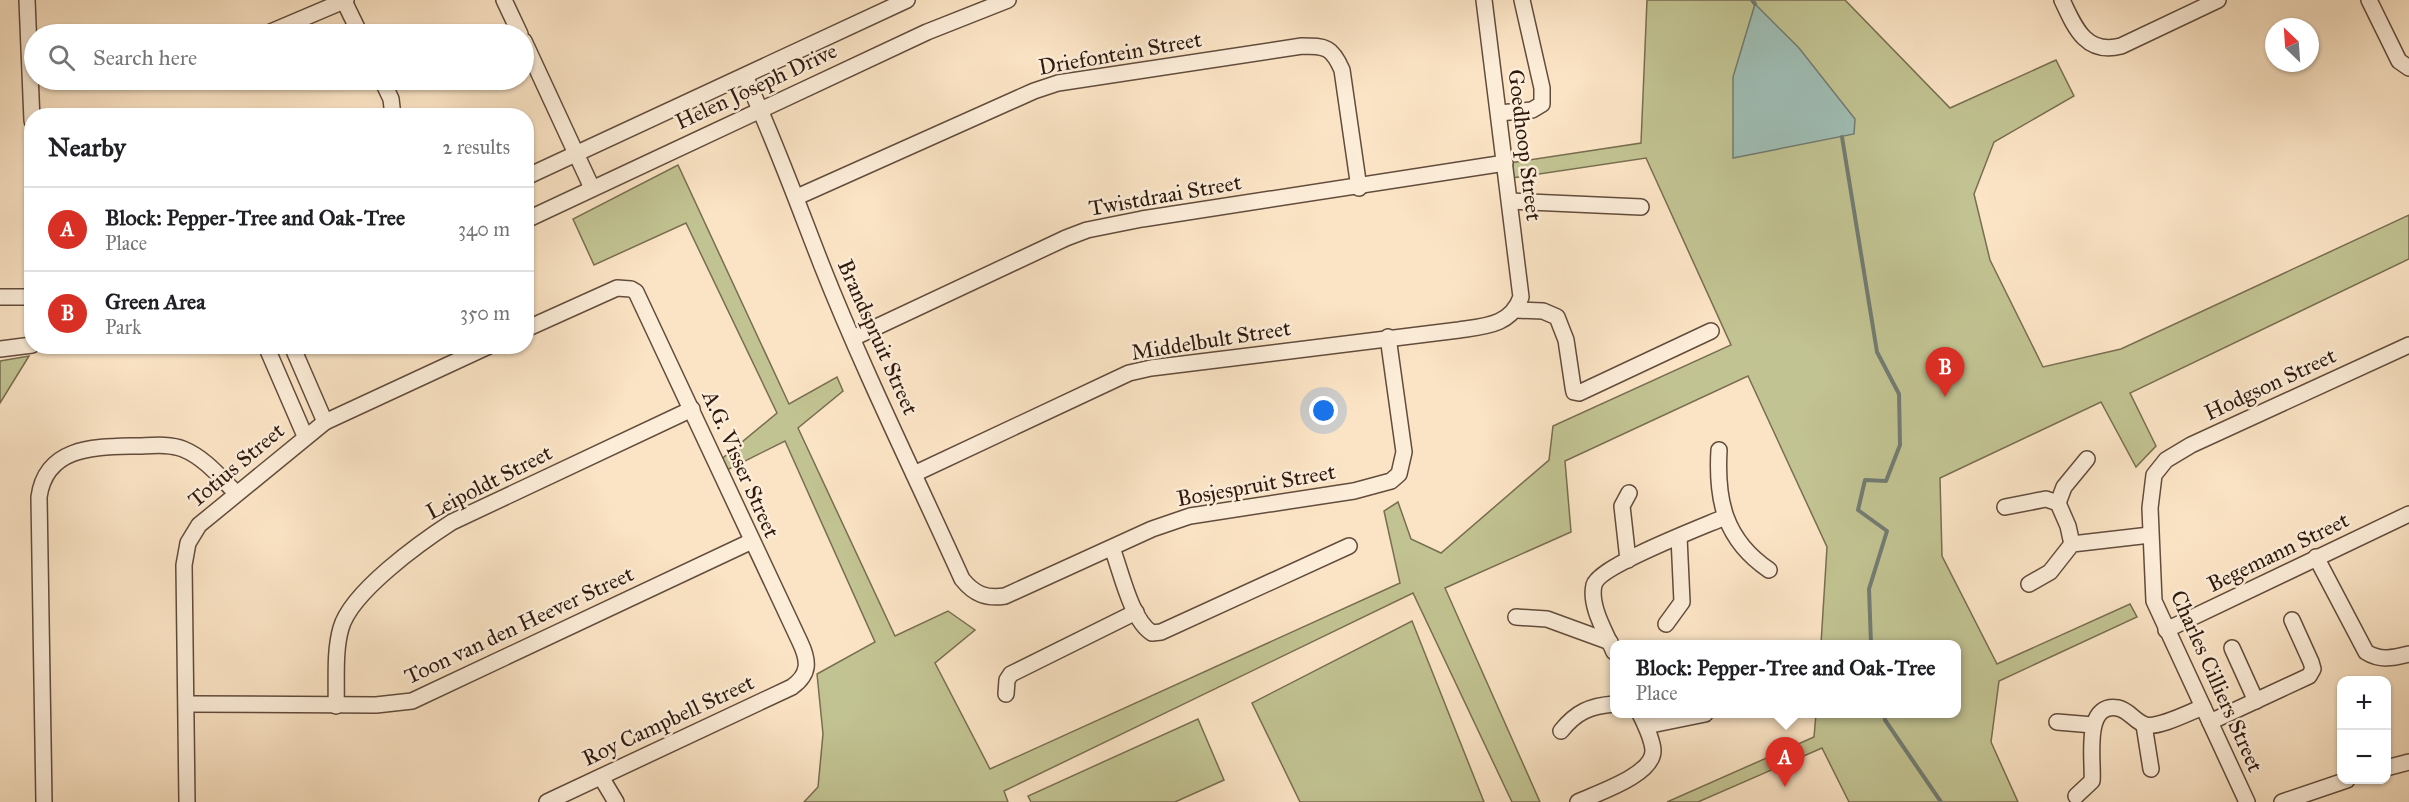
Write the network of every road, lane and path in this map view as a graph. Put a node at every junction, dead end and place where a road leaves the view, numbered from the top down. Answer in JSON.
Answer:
{"nodes":[{"id":1,"x":27,"y":0,"type":"edge"},
{"id":2,"x":504,"y":0,"type":"edge"},
{"id":3,"x":907,"y":0,"type":"edge"},
{"id":4,"x":1008,"y":0,"type":"edge"},
{"id":5,"x":1484,"y":0,"type":"edge"},
{"id":6,"x":1522,"y":0,"type":"edge"},
{"id":7,"x":2062,"y":0,"type":"edge"},
{"id":8,"x":2218,"y":0,"type":"edge"},
{"id":9,"x":2369,"y":0,"type":"edge"},
{"id":10,"x":345,"y":1,"type":"edge"},
{"id":11,"x":30,"y":24,"type":"edge"},
{"id":12,"x":290,"y":24,"type":"edge"},
{"id":13,"x":355,"y":24,"type":"edge"},
{"id":14,"x":515,"y":24,"type":"edge"},
{"id":15,"x":534,"y":62,"type":"edge"},
{"id":16,"x":2409,"y":68,"type":"edge"},
{"id":17,"x":744,"y":76,"type":"junction"},
{"id":18,"x":32,"y":90,"type":"edge"},
{"id":19,"x":387,"y":90,"type":"edge"},
{"id":20,"x":32,"y":108,"type":"edge"},
{"id":21,"x":392,"y":108,"type":"edge"},
{"id":22,"x":761,"y":111,"type":"junction"},
{"id":23,"x":1499,"y":113,"type":"junction"},
{"id":24,"x":577,"y":154,"type":"junction"},
{"id":25,"x":1505,"y":163,"type":"junction"},
{"id":26,"x":534,"y":173,"type":"edge"},
{"id":27,"x":592,"y":188,"type":"junction"},
{"id":28,"x":1359,"y":188,"type":"junction"},
{"id":29,"x":797,"y":197,"type":"junction"},
{"id":30,"x":1510,"y":201,"type":"junction"},
{"id":31,"x":1641,"y":207,"type":"dead end"},
{"id":32,"x":534,"y":216,"type":"edge"},
{"id":33,"x":0,"y":297,"type":"edge"},
{"id":34,"x":24,"y":297,"type":"edge"},
{"id":35,"x":1518,"y":303,"type":"junction"},
{"id":36,"x":534,"y":325,"type":"edge"},
{"id":37,"x":1711,"y":331,"type":"dead end"},
{"id":38,"x":1388,"y":337,"type":"junction"},
{"id":39,"x":853,"y":338,"type":"junction"},
{"id":40,"x":0,"y":339,"type":"edge"},
{"id":41,"x":24,"y":339,"type":"edge"},
{"id":42,"x":2409,"y":345,"type":"edge"},
{"id":43,"x":24,"y":346,"type":"edge"},
{"id":44,"x":0,"y":349,"type":"edge"},
{"id":45,"x":269,"y":354,"type":"edge"},
{"id":46,"x":296,"y":354,"type":"edge"},
{"id":47,"x":472,"y":354,"type":"edge"},
{"id":48,"x":692,"y":409,"type":"junction"},
{"id":49,"x":326,"y":422,"type":"junction"},
{"id":50,"x":305,"y":436,"type":"junction"},
{"id":51,"x":1719,"y":450,"type":"dead end"},
{"id":52,"x":2086,"y":459,"type":"dead end"},
{"id":53,"x":2155,"y":470,"type":"joint"},
{"id":54,"x":914,"y":474,"type":"junction"},
{"id":55,"x":236,"y":493,"type":"junction"},
{"id":56,"x":1629,"y":493,"type":"dead end"},
{"id":57,"x":2058,"y":503,"type":"junction"},
{"id":58,"x":2006,"y":507,"type":"dead end"},
{"id":59,"x":2409,"y":514,"type":"edge"},
{"id":60,"x":1725,"y":517,"type":"junction"},
{"id":61,"x":2150,"y":535,"type":"junction"},
{"id":62,"x":1679,"y":537,"type":"junction"},
{"id":63,"x":752,"y":541,"type":"junction"},
{"id":64,"x":2072,"y":544,"type":"junction"},
{"id":65,"x":1349,"y":546,"type":"dead end"},
{"id":66,"x":1112,"y":548,"type":"junction"},
{"id":67,"x":2316,"y":557,"type":"junction"},
{"id":68,"x":1628,"y":560,"type":"junction"},
{"id":69,"x":1769,"y":570,"type":"dead end"},
{"id":70,"x":2029,"y":584,"type":"dead end"},
{"id":71,"x":994,"y":598,"type":"joint"},
{"id":72,"x":1136,"y":612,"type":"junction"},
{"id":73,"x":1516,"y":617,"type":"dead end"},
{"id":74,"x":2292,"y":620,"type":"dead end"},
{"id":75,"x":1666,"y":624,"type":"dead end"},
{"id":76,"x":2166,"y":630,"type":"junction"},
{"id":77,"x":1610,"y":642,"type":"edge"},
{"id":78,"x":1610,"y":646,"type":"edge"},
{"id":79,"x":2232,"y":648,"type":"dead end"},
{"id":80,"x":2409,"y":654,"type":"edge"},
{"id":81,"x":805,"y":674,"type":"joint"},
{"id":82,"x":1006,"y":694,"type":"dead end"},
{"id":83,"x":2256,"y":701,"type":"junction"},
{"id":84,"x":188,"y":704,"type":"junction"},
{"id":85,"x":1610,"y":705,"type":"edge"},
{"id":86,"x":336,"y":706,"type":"junction"},
{"id":87,"x":2203,"y":706,"type":"junction"},
{"id":88,"x":1664,"y":718,"type":"edge"},
{"id":89,"x":1643,"y":720,"type":"edge"},
{"id":90,"x":2058,"y":722,"type":"dead end"},
{"id":91,"x":2210,"y":722,"type":"junction"},
{"id":92,"x":2093,"y":725,"type":"junction"},
{"id":93,"x":2144,"y":725,"type":"junction"},
{"id":94,"x":1561,"y":731,"type":"dead end"},
{"id":95,"x":2409,"y":762,"type":"edge"},
{"id":96,"x":2391,"y":767,"type":"edge"},
{"id":97,"x":2151,"y":769,"type":"dead end"},
{"id":98,"x":601,"y":777,"type":"junction"},
{"id":99,"x":2337,"y":783,"type":"edge"},
{"id":100,"x":2076,"y":796,"type":"dead end"},
{"id":101,"x":44,"y":802,"type":"edge"},
{"id":102,"x":187,"y":802,"type":"edge"},
{"id":103,"x":547,"y":802,"type":"edge"},
{"id":104,"x":616,"y":802,"type":"edge"},
{"id":105,"x":1578,"y":802,"type":"edge"},
{"id":106,"x":2247,"y":802,"type":"edge"},
{"id":107,"x":2282,"y":802,"type":"edge"}],
"edges":[{"from":1,"to":11,"type":"street"},
{"from":2,"to":14,"type":"street"},
{"from":3,"to":17,"type":"street","name":"Helen Joseph Drive"},
{"from":4,"to":22,"type":"street","name":"Helen Joseph Drive"},
{"from":5,"to":23,"type":"street","name":"Goedhoop Street"},
{"from":6,"to":23,"type":"street"},
{"from":7,"to":8,"type":"street"},
{"from":9,"to":16,"type":"street"},
{"from":10,"to":12,"type":"street"},
{"from":10,"to":13,"type":"street"},
{"from":15,"to":24,"type":"street"},
{"from":17,"to":22,"type":"street","name":"Brandspruit Street"},
{"from":17,"to":24,"type":"street","name":"Helen Joseph Drive"},
{"from":18,"to":20,"type":"street"},
{"from":19,"to":21,"type":"street"},
{"from":22,"to":27,"type":"street","name":"Helen Joseph Drive"},
{"from":22,"to":29,"type":"street","name":"Brandspruit Street"},
{"from":23,"to":25,"type":"street","name":"Goedhoop Street"},
{"from":24,"to":26,"type":"street","name":"Helen Joseph Drive"},
{"from":24,"to":27,"type":"street"},
{"from":25,"to":28,"type":"street","name":"Twistdraai Street"},
{"from":25,"to":30,"type":"street","name":"Goedhoop Street"},
{"from":27,"to":32,"type":"street","name":"Helen Joseph Drive"},
{"from":28,"to":29,"type":"street","name":"Driefontein Street"},
{"from":28,"to":39,"type":"street","name":"Twistdraai Street"},
{"from":29,"to":39,"type":"street","name":"Brandspruit Street"},
{"from":30,"to":31,"type":"street"},
{"from":30,"to":35,"type":"street","name":"Goedhoop Street"},
{"from":33,"to":34,"type":"street"},
{"from":35,"to":37,"type":"street"},
{"from":35,"to":38,"type":"street","name":"Middelbult Street"},
{"from":36,"to":48,"type":"street","name":"A.G. Visser Street"},
{"from":38,"to":54,"type":"street","name":"Middelbult Street"},
{"from":38,"to":66,"type":"street","name":"Bosjespruit Street"},
{"from":39,"to":54,"type":"street","name":"Brandspruit Street"},
{"from":40,"to":41,"type":"street"},
{"from":42,"to":53,"type":"street","name":"Hodgson Street"},
{"from":43,"to":44,"type":"street"},
{"from":45,"to":50,"type":"street"},
{"from":46,"to":49,"type":"street"},
{"from":47,"to":49,"type":"street","name":"Totius Street"},
{"from":48,"to":63,"type":"street","name":"A.G. Visser Street"},
{"from":48,"to":86,"type":"street","name":"Leipoldt Street"},
{"from":49,"to":50,"type":"street","name":"Totius Street"},
{"from":50,"to":55,"type":"street","name":"Totius Street"},
{"from":51,"to":60,"type":"street"},
{"from":52,"to":57,"type":"street"},
{"from":53,"to":61,"type":"street","name":"Charles Cilliers Street"},
{"from":54,"to":71,"type":"street","name":"Brandspruit Street"},
{"from":55,"to":84,"type":"street","name":"Totius Street"},
{"from":55,"to":101,"type":"street"},
{"from":56,"to":68,"type":"street"},
{"from":57,"to":58,"type":"street"},
{"from":57,"to":64,"type":"street"},
{"from":59,"to":67,"type":"street","name":"Begemann Street"},
{"from":60,"to":62,"type":"street"},
{"from":60,"to":69,"type":"street"},
{"from":61,"to":64,"type":"street"},
{"from":61,"to":76,"type":"street","name":"Charles Cilliers Street"},
{"from":62,"to":68,"type":"street"},
{"from":62,"to":75,"type":"street"},
{"from":63,"to":81,"type":"street","name":"A.G. Visser Street"},
{"from":63,"to":86,"type":"street","name":"Toon van den Heever Street"},
{"from":64,"to":70,"type":"street"},
{"from":65,"to":72,"type":"street"},
{"from":66,"to":71,"type":"street","name":"Bosjespruit Street"},
{"from":66,"to":72,"type":"street"},
{"from":67,"to":76,"type":"street","name":"Begemann Street"},
{"from":67,"to":80,"type":"street"},
{"from":68,"to":77,"type":"street"},
{"from":72,"to":82,"type":"street"},
{"from":73,"to":78,"type":"street"},
{"from":74,"to":83,"type":"street"},
{"from":76,"to":87,"type":"street","name":"Charles Cilliers Street"},
{"from":79,"to":83,"type":"street"},
{"from":81,"to":98,"type":"street","name":"Roy Campbell Street"},
{"from":83,"to":91,"type":"street"},
{"from":84,"to":86,"type":"street","name":"Toon van den Heever Street"},
{"from":84,"to":102,"type":"street","name":"Totius Street"},
{"from":85,"to":94,"type":"street"},
{"from":87,"to":91,"type":"street","name":"Charles Cilliers Street"},
{"from":87,"to":93,"type":"street"},
{"from":88,"to":89,"type":"street"},
{"from":89,"to":105,"type":"street"},
{"from":90,"to":92,"type":"street"},
{"from":91,"to":106,"type":"street","name":"Charles Cilliers Street"},
{"from":92,"to":93,"type":"street"},
{"from":92,"to":100,"type":"street"},
{"from":93,"to":97,"type":"street"},
{"from":95,"to":96,"type":"street"},
{"from":98,"to":103,"type":"street","name":"Roy Campbell Street"},
{"from":98,"to":104,"type":"street"},
{"from":99,"to":107,"type":"street"}]}
